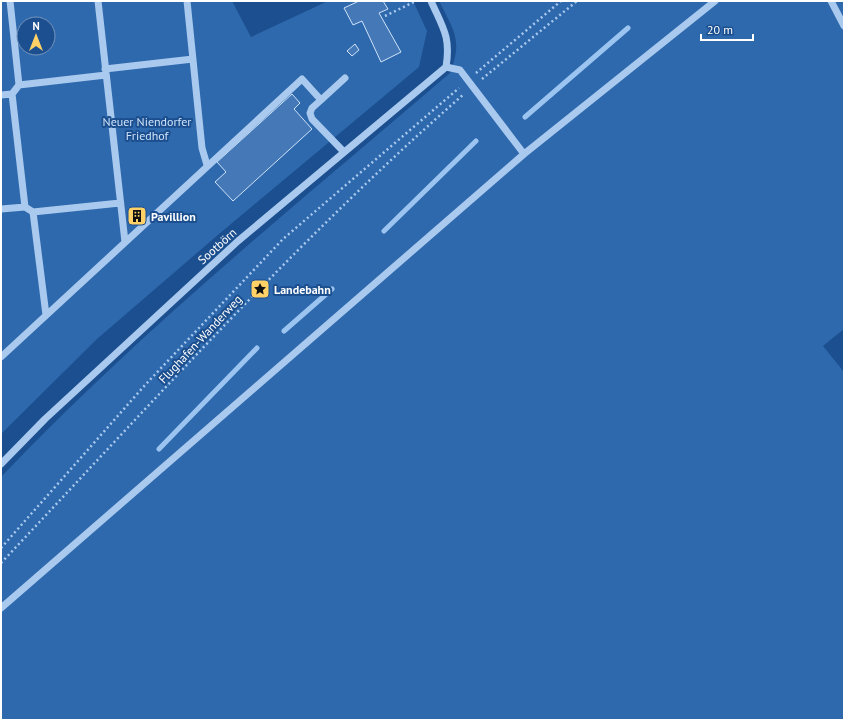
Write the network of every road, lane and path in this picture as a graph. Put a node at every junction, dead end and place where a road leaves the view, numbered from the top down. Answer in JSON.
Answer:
{"nodes":[{"id":1,"x":10,"y":1,"type":"edge"},
{"id":2,"x":98,"y":1,"type":"edge"},
{"id":3,"x":187,"y":1,"type":"edge"},
{"id":4,"x":416,"y":1,"type":"edge"},
{"id":5,"x":431,"y":1,"type":"edge"},
{"id":6,"x":561,"y":1,"type":"edge"},
{"id":7,"x":577,"y":1,"type":"edge"},
{"id":8,"x":715,"y":1,"type":"edge"},
{"id":9,"x":831,"y":1,"type":"edge"},
{"id":10,"x":385,"y":16,"type":"dead end"},
{"id":11,"x":844,"y":26,"type":"edge"},
{"id":12,"x":193,"y":59,"type":"junction"},
{"id":13,"x":446,"y":67,"type":"junction"},
{"id":14,"x":106,"y":72,"type":"junction"},
{"id":15,"x":345,"y":78,"type":"dead end"},
{"id":16,"x":468,"y":80,"type":"junction"},
{"id":17,"x":19,"y":85,"type":"junction"},
{"id":18,"x":473,"y":87,"type":"junction"},
{"id":19,"x":12,"y":94,"type":"junction"},
{"id":20,"x":1,"y":95,"type":"edge"},
{"id":21,"x":321,"y":100,"type":"junction"},
{"id":22,"x":344,"y":152,"type":"junction"},
{"id":23,"x":524,"y":154,"type":"junction"},
{"id":24,"x":207,"y":165,"type":"junction"},
{"id":25,"x":120,"y":203,"type":"junction"},
{"id":26,"x":25,"y":207,"type":"junction"},
{"id":27,"x":1,"y":209,"type":"edge"},
{"id":28,"x":33,"y":212,"type":"junction"},
{"id":29,"x":125,"y":242,"type":"junction"},
{"id":30,"x":46,"y":315,"type":"junction"},
{"id":31,"x":1,"y":357,"type":"edge"},
{"id":32,"x":1,"y":464,"type":"edge"},
{"id":33,"x":1,"y":548,"type":"edge"},
{"id":34,"x":1,"y":563,"type":"edge"},
{"id":35,"x":1,"y":608,"type":"edge"}],
"edges":[{"from":1,"to":17,"type":"street"},
{"from":2,"to":14,"type":"street"},
{"from":3,"to":12,"type":"street"},
{"from":4,"to":10,"type":"path"},
{"from":5,"to":13,"type":"street"},
{"from":6,"to":16,"type":"path"},
{"from":7,"to":18,"type":"path","name":"Flughafen-Wanderweg"},
{"from":8,"to":23,"type":"street"},
{"from":9,"to":11,"type":"street"},
{"from":12,"to":14,"type":"street"},
{"from":12,"to":24,"type":"street"},
{"from":13,"to":16,"type":"street"},
{"from":13,"to":22,"type":"street","name":"Sootbörn"},
{"from":14,"to":17,"type":"street"},
{"from":14,"to":25,"type":"street"},
{"from":15,"to":21,"type":"street"},
{"from":16,"to":18,"type":"street"},
{"from":16,"to":33,"type":"path"},
{"from":17,"to":19,"type":"street"},
{"from":18,"to":23,"type":"street"},
{"from":18,"to":34,"type":"path","name":"Flughafen-Wanderweg"},
{"from":19,"to":20,"type":"street"},
{"from":19,"to":26,"type":"street"},
{"from":21,"to":22,"type":"street"},
{"from":21,"to":24,"type":"street"},
{"from":22,"to":32,"type":"street","name":"Sootbörn"},
{"from":23,"to":35,"type":"street"},
{"from":24,"to":29,"type":"street"},
{"from":25,"to":28,"type":"street"},
{"from":25,"to":29,"type":"street"},
{"from":26,"to":27,"type":"street"},
{"from":26,"to":28,"type":"street"},
{"from":28,"to":30,"type":"street"},
{"from":29,"to":30,"type":"street"},
{"from":30,"to":31,"type":"street"}]}
